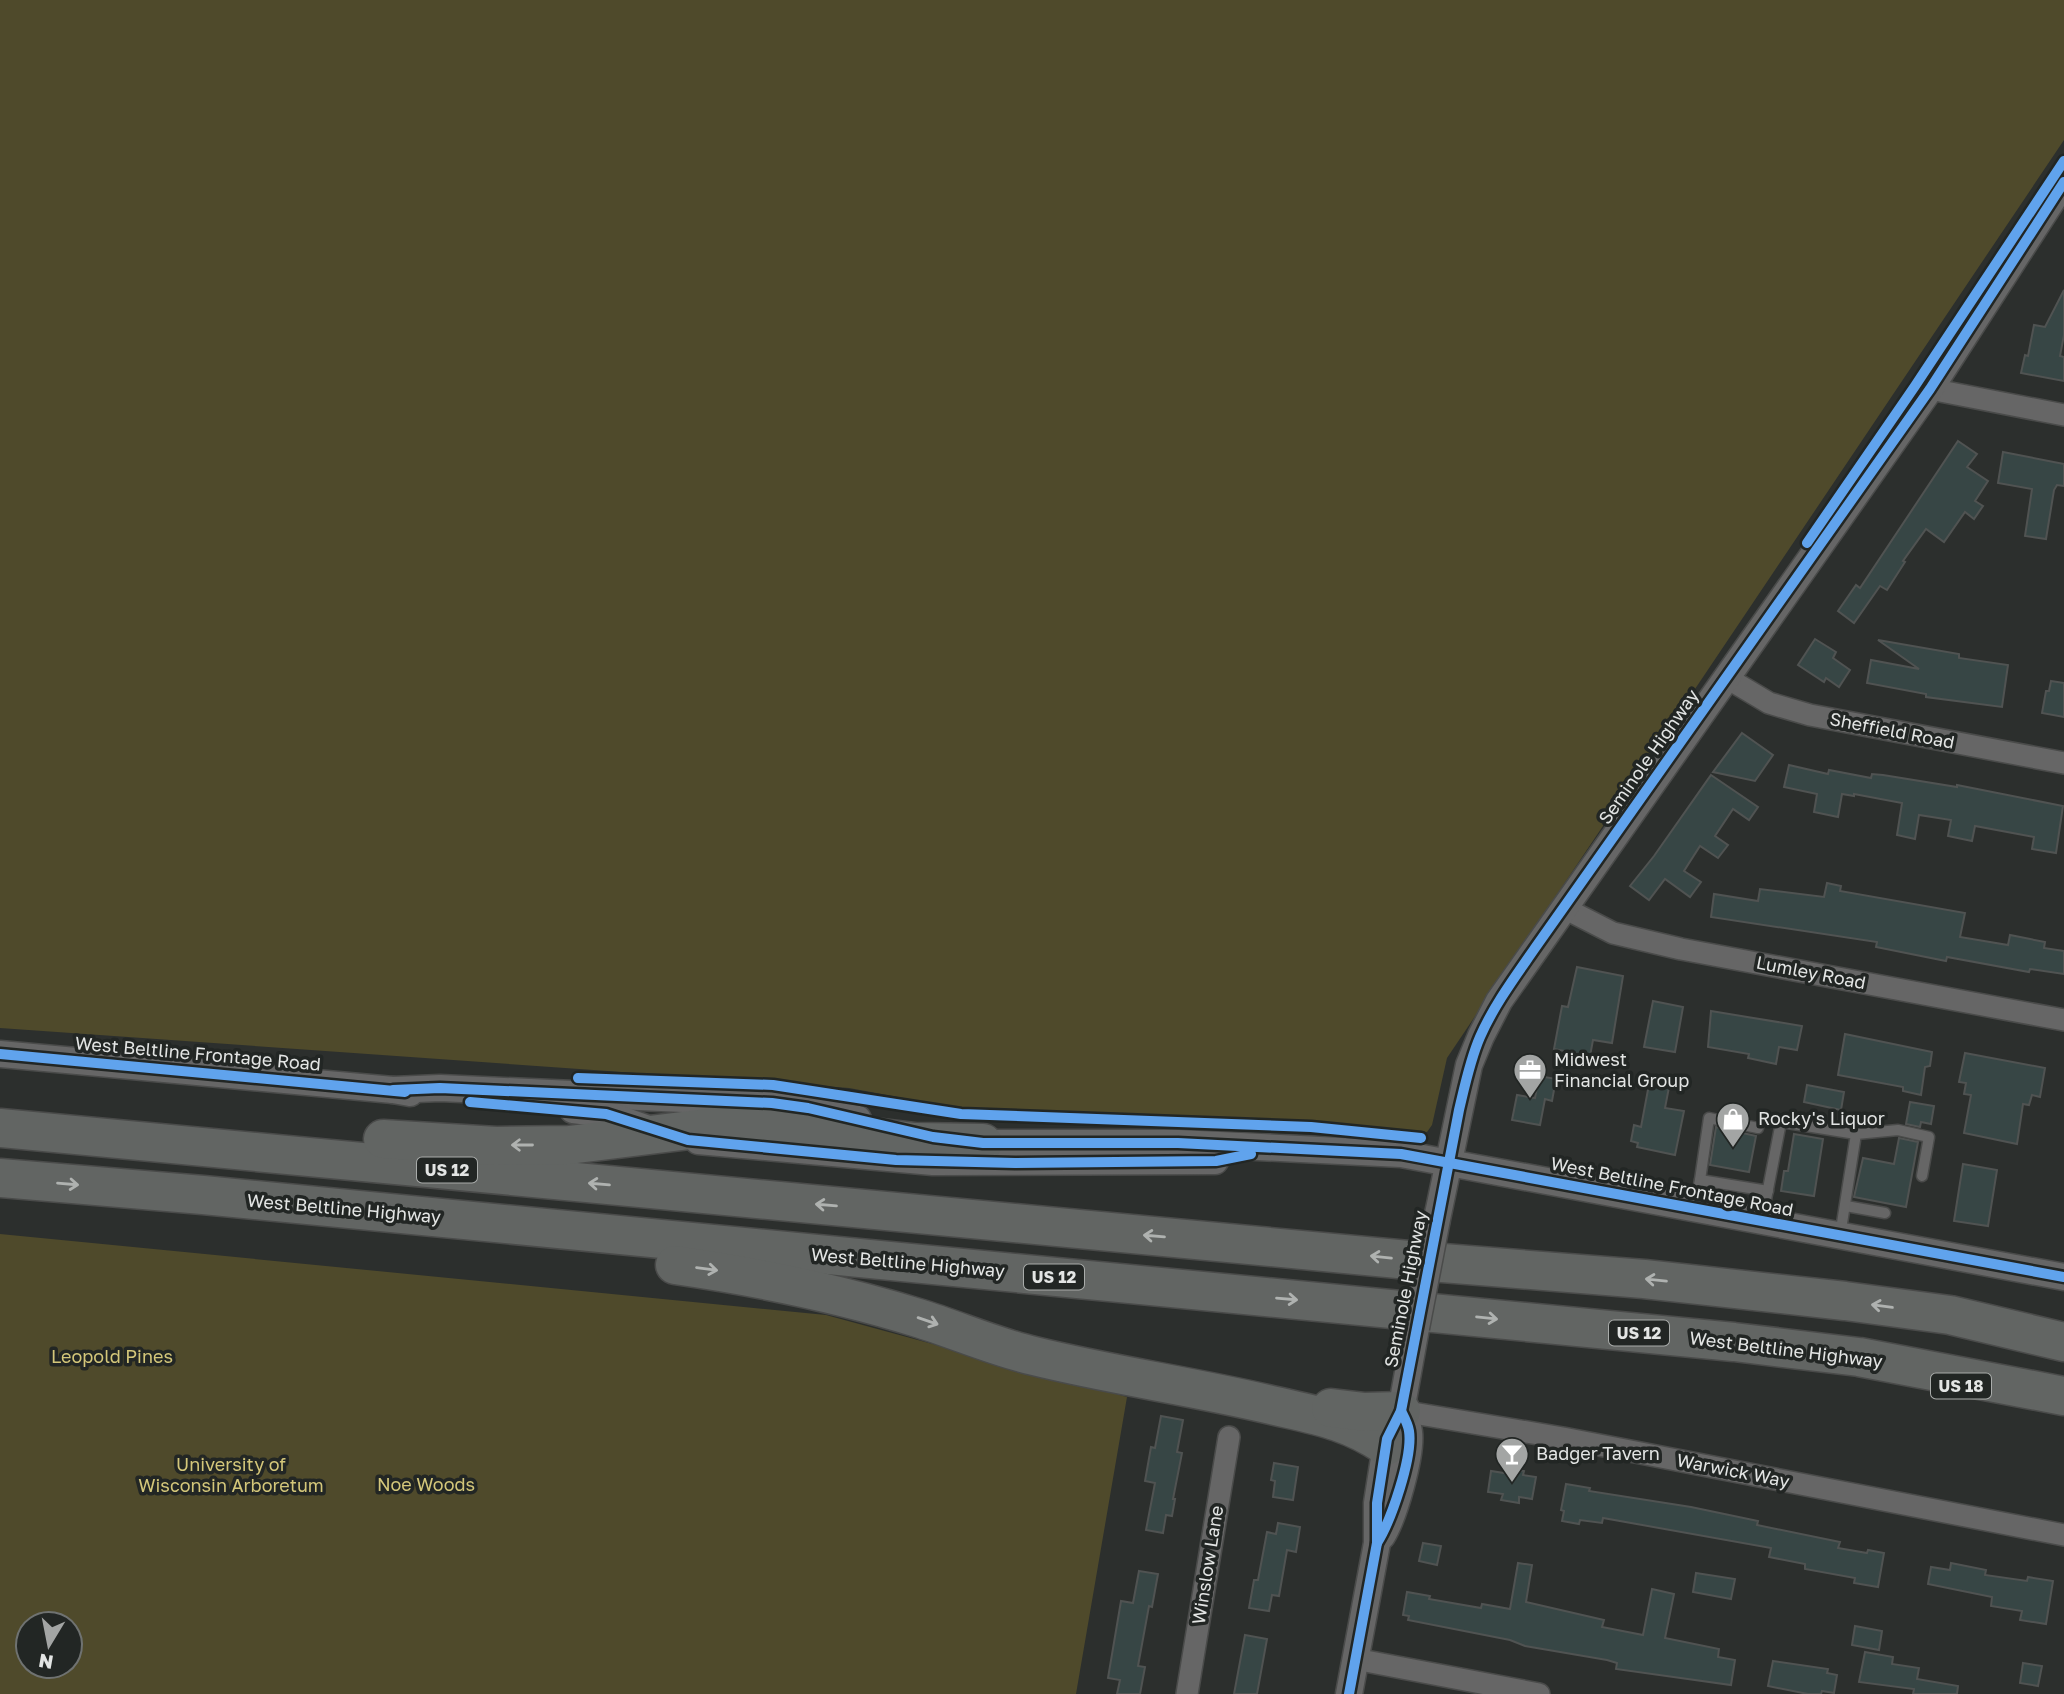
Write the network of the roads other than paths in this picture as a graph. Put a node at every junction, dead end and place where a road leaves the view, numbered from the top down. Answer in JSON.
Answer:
{"nodes":[{"id":1,"x":2064,"y":183,"type":"edge"},
{"id":2,"x":1930,"y":389,"type":"junction"},
{"id":3,"x":2064,"y":415,"type":"edge"},
{"id":4,"x":1727,"y":678,"type":"junction"},
{"id":5,"x":2064,"y":763,"type":"edge"},
{"id":6,"x":1564,"y":908,"type":"junction"},
{"id":7,"x":2064,"y":1020,"type":"edge"},
{"id":8,"x":0,"y":1054,"type":"edge"},
{"id":9,"x":393,"y":1090,"type":"junction"},
{"id":10,"x":0,"y":1123,"type":"edge"},
{"id":11,"x":0,"y":1128,"type":"edge"},
{"id":12,"x":1758,"y":1128,"type":"dead end"},
{"id":13,"x":663,"y":1134,"type":"junction"},
{"id":14,"x":1856,"y":1134,"type":"junction"},
{"id":15,"x":983,"y":1143,"type":"junction"},
{"id":16,"x":1272,"y":1149,"type":"junction"},
{"id":17,"x":1449,"y":1163,"type":"junction"},
{"id":18,"x":1922,"y":1176,"type":"dead end"},
{"id":19,"x":0,"y":1178,"type":"edge"},
{"id":20,"x":1700,"y":1180,"type":"junction"},
{"id":21,"x":1768,"y":1191,"type":"junction"},
{"id":22,"x":203,"y":1195,"type":"junction"},
{"id":23,"x":1846,"y":1206,"type":"junction"},
{"id":24,"x":1694,"y":1210,"type":"junction"},
{"id":25,"x":1885,"y":1213,"type":"dead end"},
{"id":26,"x":1762,"y":1222,"type":"junction"},
{"id":27,"x":1840,"y":1236,"type":"junction"},
{"id":28,"x":2064,"y":1277,"type":"edge"},
{"id":29,"x":1950,"y":1315,"type":"junction"},
{"id":30,"x":2064,"y":1332,"type":"edge"},
{"id":31,"x":2064,"y":1342,"type":"edge"},
{"id":32,"x":1859,"y":1357,"type":"junction"},
{"id":33,"x":1228,"y":1395,"type":"junction"},
{"id":34,"x":2064,"y":1396,"type":"edge"},
{"id":35,"x":1401,"y":1411,"type":"junction"},
{"id":36,"x":2064,"y":1416,"type":"edge"},
{"id":37,"x":1229,"y":1437,"type":"dead end"},
{"id":38,"x":1386,"y":1446,"type":"junction"},
{"id":39,"x":2064,"y":1535,"type":"edge"},
{"id":40,"x":1377,"y":1543,"type":"junction"},
{"id":41,"x":1355,"y":1659,"type":"junction"},
{"id":42,"x":1186,"y":1694,"type":"edge"},
{"id":43,"x":1349,"y":1694,"type":"edge"},
{"id":44,"x":1539,"y":1694,"type":"edge"}],
"edges":[{"from":1,"to":2,"type":"street","name":"Seminole Highway"},
{"from":2,"to":3,"type":"street"},
{"from":2,"to":4,"type":"street","name":"Seminole Highway"},
{"from":4,"to":5,"type":"street","name":"Sheffield Road"},
{"from":4,"to":6,"type":"street","name":"Seminole Highway"},
{"from":6,"to":7,"type":"street","name":"Lumley Road"},
{"from":6,"to":17,"type":"street","name":"Seminole Highway"},
{"from":8,"to":9,"type":"street","name":"West Beltline Frontage Road"},
{"from":9,"to":13,"type":"street","name":"West Beltline Frontage Road"},
{"from":9,"to":15,"type":"street","name":"West Beltline Frontage Road"},
{"from":13,"to":10,"type":"highway","one_way":true},
{"from":29,"to":11,"type":"highway","number":"US 12","one_way":true},
{"from":12,"to":20,"type":"lane"},
{"from":13,"to":15,"type":"highway"},
{"from":13,"to":16,"type":"street","name":"West Beltline Frontage Road"},
{"from":14,"to":18,"type":"lane"},
{"from":14,"to":21,"type":"lane"},
{"from":14,"to":23,"type":"lane"},
{"from":15,"to":16,"type":"street","name":"West Beltline Frontage Road"},
{"from":16,"to":17,"type":"street","name":"West Beltline Frontage Road"},
{"from":17,"to":24,"type":"street","name":"West Beltline Frontage Road"},
{"from":17,"to":35,"type":"street","name":"Seminole Highway","bridge":true},
{"from":19,"to":22,"type":"highway","name":"West Beltline Highway","number":"US 12","one_way":true},
{"from":20,"to":21,"type":"lane"},
{"from":20,"to":24,"type":"lane"},
{"from":21,"to":26,"type":"lane"},
{"from":22,"to":32,"type":"highway","name":"West Beltline Highway","number":"US 12","one_way":true},
{"from":22,"to":33,"type":"highway","one_way":true},
{"from":23,"to":25,"type":"lane"},
{"from":23,"to":27,"type":"lane"},
{"from":24,"to":26,"type":"street","name":"West Beltline Frontage Road"},
{"from":26,"to":27,"type":"street","name":"West Beltline Frontage Road"},
{"from":27,"to":28,"type":"street","name":"West Beltline Frontage Road"},
{"from":29,"to":30,"type":"highway"},
{"from":29,"to":31,"type":"highway","number":"US 12"},
{"from":32,"to":34,"type":"highway","name":"West Beltline Highway","number":"US 12"},
{"from":32,"to":36,"type":"highway","number":"US 18"},
{"from":33,"to":35,"type":"highway"},
{"from":33,"to":38,"type":"highway"},
{"from":35,"to":38,"type":"street","name":"Seminole Highway"},
{"from":35,"to":39,"type":"street","name":"Warwick Way"},
{"from":35,"to":40,"type":"street","name":"Seminole Highway"},
{"from":37,"to":42,"type":"street","name":"Winslow Lane"},
{"from":38,"to":40,"type":"street","name":"Seminole Highway"},
{"from":40,"to":41,"type":"street","name":"Seminole Highway"},
{"from":41,"to":43,"type":"street","name":"Seminole Highway"},
{"from":41,"to":44,"type":"street"}]}
